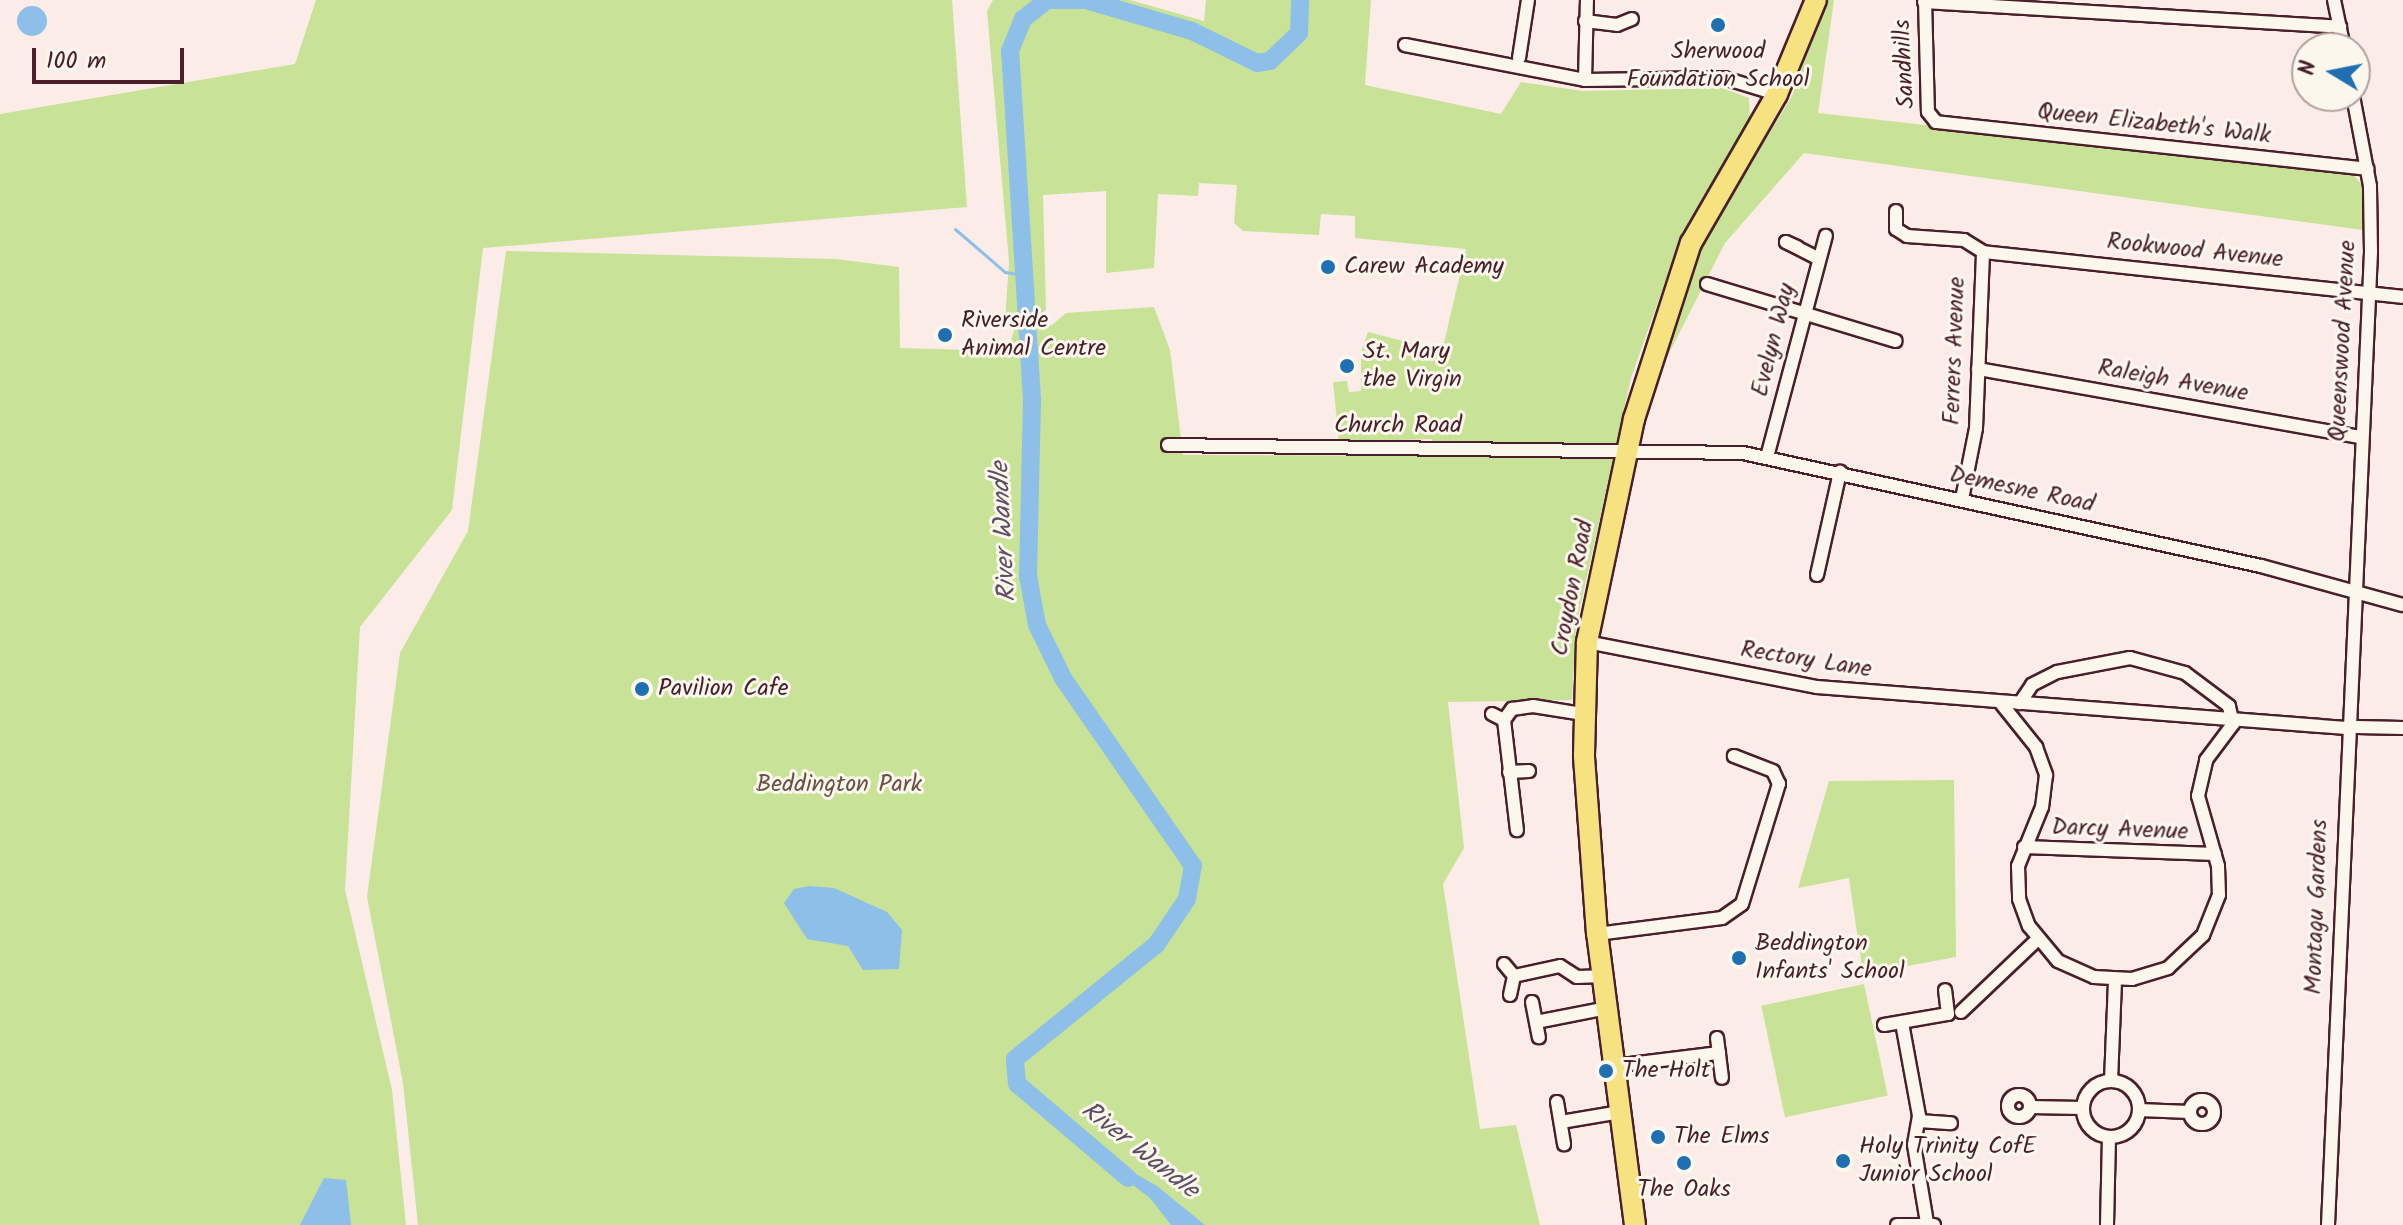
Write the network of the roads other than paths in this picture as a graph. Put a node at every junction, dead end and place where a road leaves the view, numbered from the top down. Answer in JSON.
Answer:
{"nodes":[{"id":1,"x":1528,"y":0,"type":"edge"},
{"id":2,"x":1587,"y":0,"type":"edge"},
{"id":3,"x":1816,"y":0,"type":"edge"},
{"id":4,"x":2334,"y":0,"type":"edge"},
{"id":5,"x":1924,"y":1,"type":"edge"},
{"id":6,"x":2065,"y":6,"type":"edge"},
{"id":7,"x":1632,"y":19,"type":"dead end"},
{"id":8,"x":1585,"y":21,"type":"junction"},
{"id":9,"x":2340,"y":27,"type":"junction"},
{"id":10,"x":2341,"y":32,"type":"edge"},
{"id":11,"x":1405,"y":45,"type":"dead end"},
{"id":12,"x":1517,"y":63,"type":"junction"},
{"id":13,"x":1585,"y":80,"type":"junction"},
{"id":14,"x":1777,"y":94,"type":"junction"},
{"id":15,"x":2356,"y":112,"type":"edge"},
{"id":16,"x":1936,"y":122,"type":"joint"},
{"id":17,"x":2367,"y":169,"type":"junction"},
{"id":18,"x":1896,"y":211,"type":"dead end"},
{"id":19,"x":1826,"y":236,"type":"dead end"},
{"id":20,"x":1797,"y":247,"type":"dead end"},
{"id":21,"x":1983,"y":252,"type":"junction"},
{"id":22,"x":1817,"y":258,"type":"junction"},
{"id":23,"x":1707,"y":284,"type":"dead end"},
{"id":24,"x":2369,"y":293,"type":"junction"},
{"id":25,"x":2403,"y":297,"type":"edge"},
{"id":26,"x":1802,"y":315,"type":"junction"},
{"id":27,"x":1896,"y":341,"type":"dead end"},
{"id":28,"x":1978,"y":369,"type":"junction"},
{"id":29,"x":2361,"y":437,"type":"junction"},
{"id":30,"x":1168,"y":445,"type":"dead end"},
{"id":31,"x":1627,"y":451,"type":"junction"},
{"id":32,"x":1767,"y":457,"type":"junction"},
{"id":33,"x":1840,"y":472,"type":"junction"},
{"id":34,"x":1962,"y":499,"type":"junction"},
{"id":35,"x":1817,"y":575,"type":"dead end"},
{"id":36,"x":2352,"y":590,"type":"junction"},
{"id":37,"x":2403,"y":605,"type":"edge"},
{"id":38,"x":1587,"y":642,"type":"junction"},
{"id":39,"x":2000,"y":702,"type":"junction"},
{"id":40,"x":2020,"y":703,"type":"junction"},
{"id":41,"x":1492,"y":714,"type":"dead end"},
{"id":42,"x":1583,"y":714,"type":"junction"},
{"id":43,"x":1504,"y":720,"type":"junction"},
{"id":44,"x":2233,"y":720,"type":"junction"},
{"id":45,"x":2352,"y":728,"type":"junction"},
{"id":46,"x":2403,"y":728,"type":"edge"},
{"id":47,"x":1734,"y":756,"type":"dead end"},
{"id":48,"x":1529,"y":771,"type":"dead end"},
{"id":49,"x":1509,"y":772,"type":"junction"},
{"id":50,"x":1517,"y":830,"type":"dead end"},
{"id":51,"x":2024,"y":847,"type":"junction"},
{"id":52,"x":2215,"y":854,"type":"junction"},
{"id":53,"x":1597,"y":934,"type":"junction"},
{"id":54,"x":2037,"y":940,"type":"junction"},
{"id":55,"x":1504,"y":964,"type":"dead end"},
{"id":56,"x":1514,"y":976,"type":"junction"},
{"id":57,"x":1602,"y":976,"type":"junction"},
{"id":58,"x":2115,"y":981,"type":"junction"},
{"id":59,"x":1945,"y":990,"type":"dead end"},
{"id":60,"x":1510,"y":995,"type":"dead end"},
{"id":61,"x":1532,"y":1002,"type":"dead end"},
{"id":62,"x":1607,"y":1008,"type":"junction"},
{"id":63,"x":1961,"y":1012,"type":"dead end"},
{"id":64,"x":1536,"y":1022,"type":"junction"},
{"id":65,"x":1902,"y":1023,"type":"junction"},
{"id":66,"x":1884,"y":1025,"type":"dead end"},
{"id":67,"x":1539,"y":1037,"type":"dead end"},
{"id":68,"x":1717,"y":1038,"type":"dead end"},
{"id":69,"x":1719,"y":1053,"type":"junction"},
{"id":70,"x":1614,"y":1066,"type":"junction"},
{"id":71,"x":1722,"y":1078,"type":"dead end"},
{"id":72,"x":2111,"y":1081,"type":"junction"},
{"id":73,"x":1557,"y":1102,"type":"dead end"},
{"id":74,"x":2030,"y":1107,"type":"dead end"},
{"id":75,"x":2082,"y":1108,"type":"junction"},
{"id":76,"x":2139,"y":1110,"type":"junction"},
{"id":77,"x":1620,"y":1112,"type":"junction"},
{"id":78,"x":2190,"y":1112,"type":"dead end"},
{"id":79,"x":1919,"y":1121,"type":"junction"},
{"id":80,"x":1561,"y":1122,"type":"junction"},
{"id":81,"x":1951,"y":1123,"type":"dead end"},
{"id":82,"x":2109,"y":1138,"type":"junction"},
{"id":83,"x":1564,"y":1144,"type":"dead end"},
{"id":84,"x":1931,"y":1224,"type":"edge"},
{"id":85,"x":1635,"y":1225,"type":"edge"},
{"id":86,"x":1897,"y":1225,"type":"edge"},
{"id":87,"x":2107,"y":1225,"type":"edge"},
{"id":88,"x":2328,"y":1225,"type":"edge"}],
"edges":[{"from":1,"to":12,"type":"street"},
{"from":2,"to":8,"type":"street"},
{"from":3,"to":14,"type":"highway","name":"Croydon Road"},
{"from":4,"to":9,"type":"street"},
{"from":5,"to":6,"type":"street"},
{"from":5,"to":16,"type":"street","name":"Sandhills"},
{"from":6,"to":9,"type":"street"},
{"from":7,"to":8,"type":"street"},
{"from":8,"to":13,"type":"street"},
{"from":9,"to":10,"type":"street"},
{"from":11,"to":12,"type":"street"},
{"from":12,"to":13,"type":"street"},
{"from":13,"to":14,"type":"street"},
{"from":14,"to":31,"type":"highway","name":"Croydon Road"},
{"from":15,"to":17,"type":"street","name":"Queenswood Avenue"},
{"from":16,"to":17,"type":"street","name":"Queen Elizabeth's Walk"},
{"from":17,"to":24,"type":"street","name":"Queenswood Avenue"},
{"from":18,"to":21,"type":"street","name":"Rookwood Avenue"},
{"from":19,"to":22,"type":"street","name":"Evelyn Way"},
{"from":20,"to":22,"type":"street"},
{"from":21,"to":24,"type":"street","name":"Rookwood Avenue"},
{"from":21,"to":28,"type":"street","name":"Ferrers Avenue"},
{"from":22,"to":26,"type":"street","name":"Evelyn Way"},
{"from":23,"to":26,"type":"street"},
{"from":24,"to":25,"type":"street","name":"Rookwood Avenue"},
{"from":24,"to":29,"type":"street","name":"Queenswood Avenue"},
{"from":26,"to":27,"type":"street"},
{"from":26,"to":32,"type":"street","name":"Evelyn Way"},
{"from":28,"to":29,"type":"street","name":"Raleigh Avenue"},
{"from":28,"to":34,"type":"street","name":"Ferrers Avenue"},
{"from":29,"to":36,"type":"street","name":"Queenswood Avenue"},
{"from":30,"to":31,"type":"street","name":"Church Road"},
{"from":31,"to":32,"type":"street","name":"Demesne Road"},
{"from":31,"to":38,"type":"highway","name":"Croydon Road"},
{"from":32,"to":33,"type":"street","name":"Demesne Road"},
{"from":33,"to":34,"type":"street","name":"Demesne Road"},
{"from":33,"to":35,"type":"street"},
{"from":34,"to":36,"type":"street","name":"Demesne Road"},
{"from":36,"to":37,"type":"street","name":"Demesne Road"},
{"from":36,"to":45,"type":"street","name":"Montagu Gardens"},
{"from":38,"to":39,"type":"street","name":"Rectory Lane"},
{"from":38,"to":42,"type":"highway","name":"Croydon Road"},
{"from":39,"to":40,"type":"street","name":"Rectory Lane"},
{"from":39,"to":51,"type":"street"},
{"from":40,"to":44,"type":"street","name":"Rectory Lane"},
{"from":40,"to":44,"type":"street"},
{"from":41,"to":43,"type":"street"},
{"from":42,"to":43,"type":"street"},
{"from":42,"to":53,"type":"highway","name":"Croydon Road"},
{"from":43,"to":49,"type":"street"},
{"from":44,"to":45,"type":"street","name":"Rectory Lane"},
{"from":44,"to":52,"type":"street"},
{"from":45,"to":46,"type":"street","name":"Rectory Lane"},
{"from":45,"to":88,"type":"street","name":"Montagu Gardens"},
{"from":47,"to":53,"type":"street"},
{"from":48,"to":49,"type":"street"},
{"from":49,"to":50,"type":"street"},
{"from":51,"to":52,"type":"street","name":"Darcy Avenue"},
{"from":51,"to":54,"type":"street"},
{"from":52,"to":58,"type":"street"},
{"from":53,"to":57,"type":"highway","name":"Croydon Road"},
{"from":54,"to":58,"type":"street"},
{"from":54,"to":63,"type":"street"},
{"from":55,"to":56,"type":"street"},
{"from":56,"to":57,"type":"street"},
{"from":56,"to":60,"type":"street"},
{"from":57,"to":62,"type":"highway","name":"Croydon Road"},
{"from":58,"to":72,"type":"street"},
{"from":59,"to":65,"type":"street"},
{"from":61,"to":64,"type":"street"},
{"from":62,"to":64,"type":"street"},
{"from":62,"to":70,"type":"highway","name":"Croydon Road"},
{"from":64,"to":67,"type":"street"},
{"from":65,"to":66,"type":"street"},
{"from":65,"to":79,"type":"street"},
{"from":68,"to":69,"type":"street"},
{"from":69,"to":70,"type":"street"},
{"from":69,"to":71,"type":"street"},
{"from":70,"to":77,"type":"highway","name":"Croydon Road"},
{"from":72,"to":75,"type":"street"},
{"from":72,"to":76,"type":"street"},
{"from":73,"to":80,"type":"street"},
{"from":74,"to":75,"type":"street"},
{"from":75,"to":82,"type":"street"},
{"from":76,"to":78,"type":"street"},
{"from":76,"to":82,"type":"street"},
{"from":77,"to":80,"type":"street"},
{"from":77,"to":85,"type":"highway","name":"Croydon Road"},
{"from":79,"to":81,"type":"street"},
{"from":79,"to":84,"type":"street"},
{"from":80,"to":83,"type":"street"},
{"from":82,"to":87,"type":"street"},
{"from":84,"to":86,"type":"street"}]}
